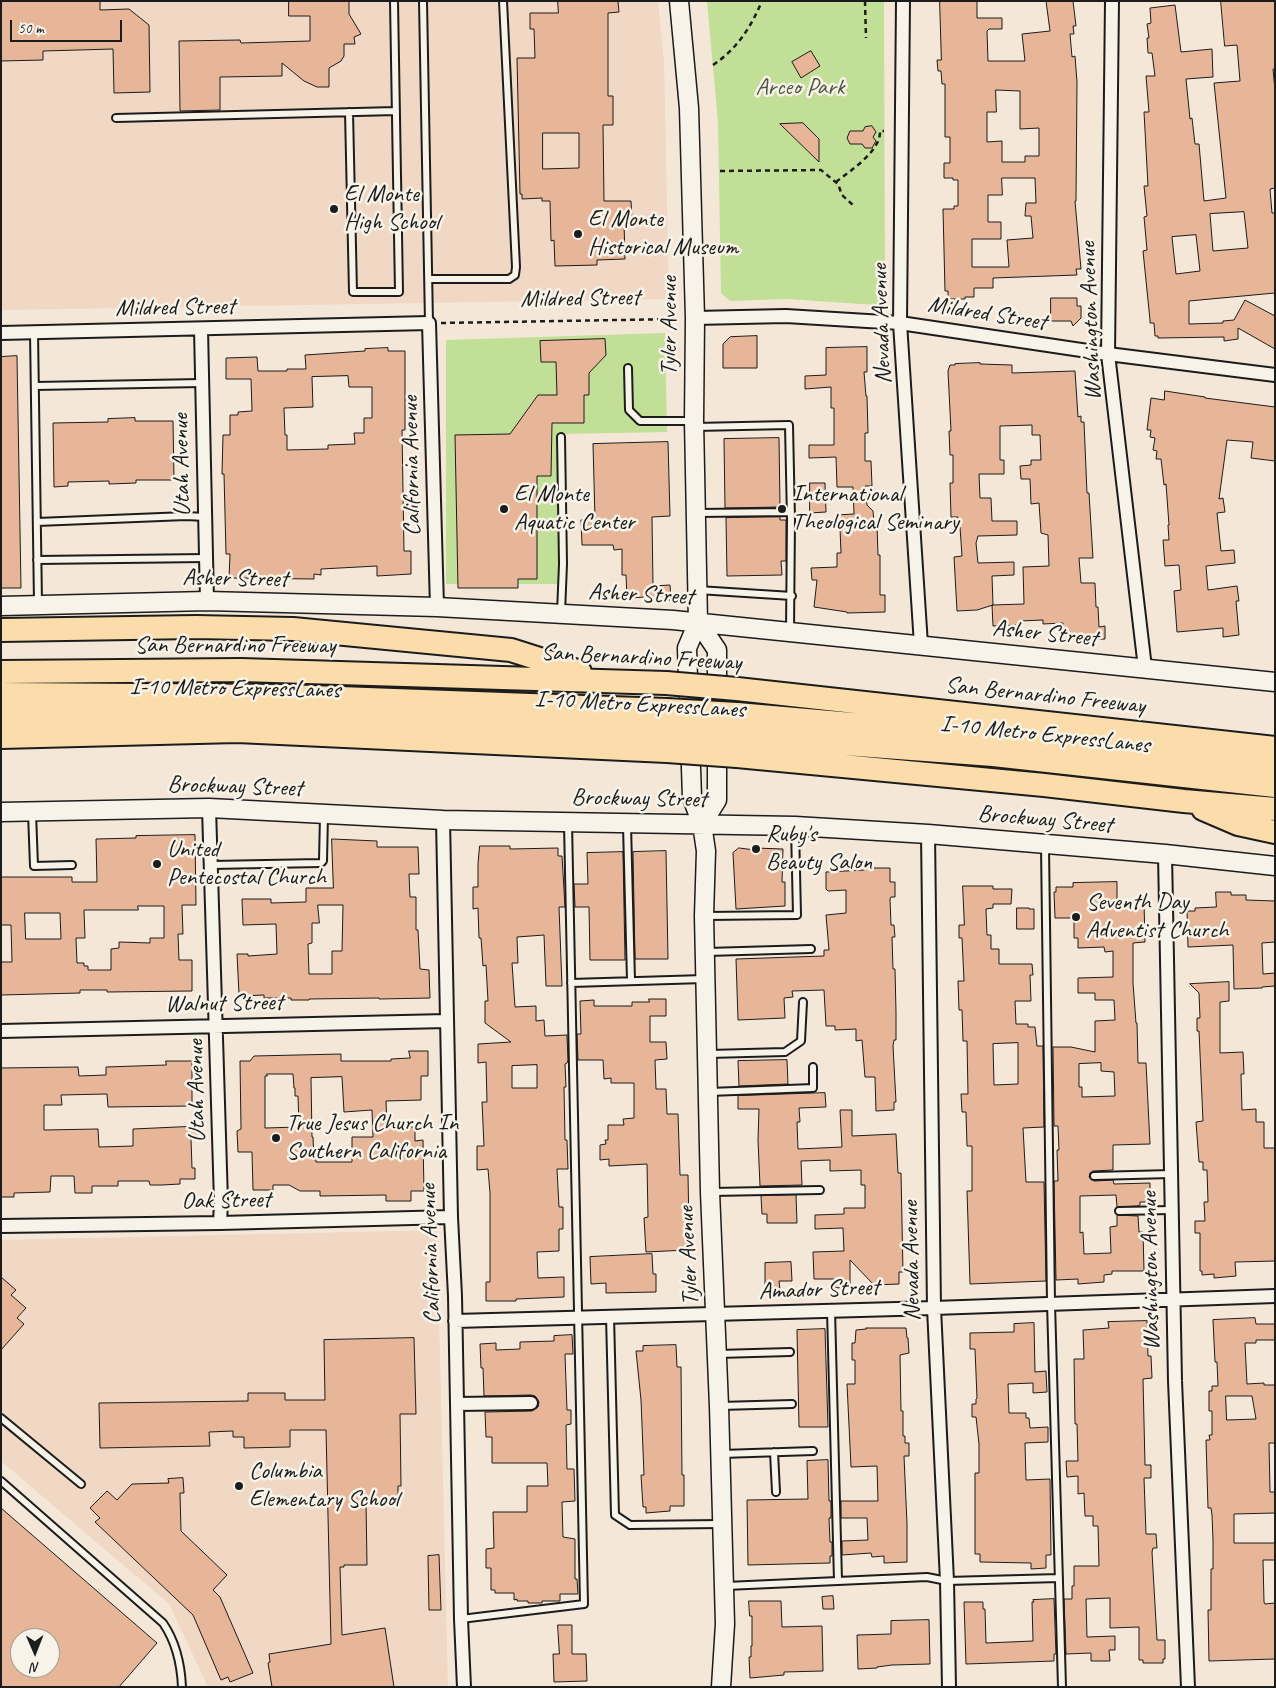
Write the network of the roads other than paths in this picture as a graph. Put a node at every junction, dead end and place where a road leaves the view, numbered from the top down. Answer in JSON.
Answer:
{"nodes":[{"id":1,"x":394,"y":1,"type":"edge"},
{"id":2,"x":423,"y":1,"type":"edge"},
{"id":3,"x":503,"y":1,"type":"edge"},
{"id":4,"x":679,"y":1,"type":"edge"},
{"id":5,"x":903,"y":1,"type":"edge"},
{"id":6,"x":1112,"y":1,"type":"edge"},
{"id":7,"x":396,"y":111,"type":"junction"},
{"id":8,"x":349,"y":112,"type":"junction"},
{"id":9,"x":116,"y":118,"type":"dead end"},
{"id":10,"x":429,"y":279,"type":"junction"},
{"id":11,"x":695,"y":318,"type":"junction"},
{"id":12,"x":429,"y":323,"type":"junction"},
{"id":13,"x":900,"y":323,"type":"junction"},
{"id":14,"x":201,"y":329,"type":"junction"},
{"id":15,"x":34,"y":332,"type":"junction"},
{"id":16,"x":1,"y":333,"type":"edge"},
{"id":17,"x":1108,"y":354,"type":"junction"},
{"id":18,"x":628,"y":368,"type":"dead end"},
{"id":19,"x":1275,"y":374,"type":"edge"},
{"id":20,"x":202,"y":383,"type":"junction"},
{"id":21,"x":35,"y":386,"type":"junction"},
{"id":22,"x":694,"y":424,"type":"junction"},
{"id":23,"x":561,"y":437,"type":"dead end"},
{"id":24,"x":791,"y":512,"type":"junction"},
{"id":25,"x":696,"y":513,"type":"junction"},
{"id":26,"x":205,"y":517,"type":"junction"},
{"id":27,"x":37,"y":522,"type":"junction"},
{"id":28,"x":206,"y":558,"type":"junction"},
{"id":29,"x":37,"y":560,"type":"junction"},
{"id":30,"x":698,"y":590,"type":"junction"},
{"id":31,"x":792,"y":596,"type":"junction"},
{"id":32,"x":207,"y":601,"type":"junction"},
{"id":33,"x":38,"y":604,"type":"junction"},
{"id":34,"x":1,"y":606,"type":"edge"},
{"id":35,"x":437,"y":607,"type":"junction"},
{"id":36,"x":561,"y":614,"type":"junction"},
{"id":37,"x":698,"y":622,"type":"junction"},
{"id":38,"x":1,"y":630,"type":"edge"},
{"id":39,"x":790,"y":632,"type":"junction"},
{"id":40,"x":921,"y":644,"type":"junction"},
{"id":41,"x":1145,"y":668,"type":"junction"},
{"id":42,"x":1,"y":672,"type":"edge"},
{"id":43,"x":607,"y":680,"type":"junction"},
{"id":44,"x":1275,"y":682,"type":"edge"},
{"id":45,"x":1,"y":694,"type":"edge"},
{"id":46,"x":1,"y":715,"type":"edge"},
{"id":47,"x":667,"y":730,"type":"junction"},
{"id":48,"x":737,"y":735,"type":"junction"},
{"id":49,"x":1,"y":737,"type":"edge"},
{"id":50,"x":1275,"y":748,"type":"edge"},
{"id":51,"x":1275,"y":767,"type":"edge"},
{"id":52,"x":1275,"y":786,"type":"edge"},
{"id":53,"x":1184,"y":801,"type":"junction"},
{"id":54,"x":210,"y":808,"type":"junction"},
{"id":55,"x":1275,"y":809,"type":"edge"},
{"id":56,"x":32,"y":811,"type":"junction"},
{"id":57,"x":1,"y":812,"type":"edge"},
{"id":58,"x":324,"y":814,"type":"junction"},
{"id":59,"x":443,"y":820,"type":"junction"},
{"id":60,"x":568,"y":822,"type":"junction"},
{"id":61,"x":627,"y":823,"type":"junction"},
{"id":62,"x":702,"y":824,"type":"junction"},
{"id":63,"x":796,"y":826,"type":"junction"},
{"id":64,"x":1275,"y":832,"type":"edge"},
{"id":65,"x":928,"y":834,"type":"junction"},
{"id":66,"x":1045,"y":844,"type":"junction"},
{"id":67,"x":1165,"y":854,"type":"junction"},
{"id":68,"x":211,"y":864,"type":"junction"},
{"id":69,"x":72,"y":865,"type":"dead end"},
{"id":70,"x":1275,"y":866,"type":"edge"},
{"id":71,"x":704,"y":916,"type":"junction"},
{"id":72,"x":811,"y":949,"type":"dead end"},
{"id":73,"x":705,"y":952,"type":"junction"},
{"id":74,"x":706,"y":979,"type":"junction"},
{"id":75,"x":631,"y":981,"type":"junction"},
{"id":76,"x":571,"y":983,"type":"junction"},
{"id":77,"x":803,"y":1002,"type":"dead end"},
{"id":78,"x":447,"y":1021,"type":"junction"},
{"id":79,"x":216,"y":1025,"type":"junction"},
{"id":80,"x":1,"y":1030,"type":"edge"},
{"id":81,"x":708,"y":1054,"type":"junction"},
{"id":82,"x":813,"y":1067,"type":"dead end"},
{"id":83,"x":708,"y":1092,"type":"junction"},
{"id":84,"x":1171,"y":1174,"type":"junction"},
{"id":85,"x":1094,"y":1176,"type":"dead end"},
{"id":86,"x":820,"y":1190,"type":"dead end"},
{"id":87,"x":710,"y":1192,"type":"junction"},
{"id":88,"x":1171,"y":1210,"type":"junction"},
{"id":89,"x":1119,"y":1211,"type":"dead end"},
{"id":90,"x":451,"y":1217,"type":"junction"},
{"id":91,"x":220,"y":1223,"type":"junction"},
{"id":92,"x":1,"y":1226,"type":"edge"},
{"id":93,"x":1275,"y":1296,"type":"edge"},
{"id":94,"x":1173,"y":1298,"type":"junction"},
{"id":95,"x":1051,"y":1303,"type":"junction"},
{"id":96,"x":934,"y":1308,"type":"junction"},
{"id":97,"x":831,"y":1310,"type":"junction"},
{"id":98,"x":716,"y":1314,"type":"junction"},
{"id":99,"x":578,"y":1316,"type":"junction"},
{"id":100,"x":610,"y":1316,"type":"junction"},
{"id":101,"x":455,"y":1321,"type":"junction"},
{"id":102,"x":790,"y":1352,"type":"dead end"},
{"id":103,"x":716,"y":1354,"type":"junction"},
{"id":104,"x":531,"y":1403,"type":"dead end"},
{"id":105,"x":457,"y":1404,"type":"junction"},
{"id":106,"x":792,"y":1404,"type":"dead end"},
{"id":107,"x":719,"y":1406,"type":"junction"},
{"id":108,"x":1,"y":1418,"type":"edge"},
{"id":109,"x":813,"y":1451,"type":"dead end"},
{"id":110,"x":774,"y":1452,"type":"junction"},
{"id":111,"x":721,"y":1454,"type":"junction"},
{"id":112,"x":1,"y":1481,"type":"edge"},
{"id":113,"x":81,"y":1484,"type":"dead end"},
{"id":114,"x":776,"y":1492,"type":"dead end"},
{"id":115,"x":722,"y":1524,"type":"junction"},
{"id":116,"x":1059,"y":1578,"type":"junction"},
{"id":117,"x":947,"y":1580,"type":"junction"},
{"id":118,"x":838,"y":1581,"type":"junction"},
{"id":119,"x":724,"y":1586,"type":"junction"},
{"id":120,"x":461,"y":1619,"type":"junction"},
{"id":121,"x":182,"y":1687,"type":"edge"},
{"id":122,"x":464,"y":1687,"type":"edge"},
{"id":123,"x":721,"y":1687,"type":"edge"},
{"id":124,"x":949,"y":1687,"type":"edge"},
{"id":125,"x":1062,"y":1687,"type":"edge"},
{"id":126,"x":1188,"y":1687,"type":"edge"}],
"edges":[{"from":1,"to":7,"type":"lane"},
{"from":2,"to":10,"type":"lane"},
{"from":3,"to":10,"type":"lane"},
{"from":4,"to":11,"type":"street","name":"Tyler Avenue"},
{"from":5,"to":13,"type":"street","name":"Nevada Avenue"},
{"from":6,"to":17,"type":"street","name":"Washington Avenue"},
{"from":7,"to":8,"type":"lane"},
{"from":7,"to":8,"type":"lane"},
{"from":8,"to":9,"type":"lane"},
{"from":10,"to":12,"type":"lane"},
{"from":11,"to":13,"type":"street","name":"Mildred Street"},
{"from":11,"to":22,"type":"street","name":"Tyler Avenue"},
{"from":12,"to":14,"type":"street","name":"Mildred Street"},
{"from":12,"to":35,"type":"street","name":"California Avenue"},
{"from":13,"to":17,"type":"street","name":"Mildred Street"},
{"from":13,"to":40,"type":"street","name":"Nevada Avenue"},
{"from":14,"to":15,"type":"street","name":"Mildred Street"},
{"from":14,"to":20,"type":"street","name":"Utah Avenue"},
{"from":15,"to":16,"type":"street","name":"Mildred Street"},
{"from":15,"to":21,"type":"lane"},
{"from":17,"to":19,"type":"street","name":"Mildred Street"},
{"from":17,"to":41,"type":"street","name":"Washington Avenue"},
{"from":18,"to":22,"type":"lane"},
{"from":20,"to":21,"type":"lane"},
{"from":20,"to":26,"type":"street","name":"Utah Avenue"},
{"from":21,"to":27,"type":"lane"},
{"from":22,"to":24,"type":"lane"},
{"from":22,"to":25,"type":"street","name":"Tyler Avenue"},
{"from":23,"to":36,"type":"lane"},
{"from":24,"to":25,"type":"lane"},
{"from":24,"to":31,"type":"lane"},
{"from":25,"to":30,"type":"street","name":"Tyler Avenue"},
{"from":26,"to":27,"type":"lane"},
{"from":26,"to":28,"type":"street","name":"Utah Avenue"},
{"from":27,"to":29,"type":"lane"},
{"from":28,"to":29,"type":"lane"},
{"from":28,"to":32,"type":"street","name":"Utah Avenue"},
{"from":29,"to":33,"type":"lane"},
{"from":30,"to":31,"type":"lane"},
{"from":30,"to":37,"type":"street","name":"Tyler Avenue"},
{"from":31,"to":39,"type":"lane"},
{"from":32,"to":33,"type":"street","name":"Asher Street"},
{"from":32,"to":35,"type":"street","name":"Asher Street"},
{"from":33,"to":34,"type":"street","name":"Asher Street"},
{"from":35,"to":36,"type":"street","name":"Asher Street"},
{"from":36,"to":37,"type":"street","name":"Asher Street"},
{"from":37,"to":39,"type":"street","name":"Asher Street"},
{"from":37,"to":62,"type":"street","name":"Tyler Avenue"},
{"from":37,"to":62,"type":"street"},
{"from":38,"to":43,"type":"highway"},
{"from":39,"to":40,"type":"street","name":"Asher Street"},
{"from":40,"to":41,"type":"street","name":"Asher Street"},
{"from":41,"to":44,"type":"street","name":"Asher Street"},
{"from":42,"to":43,"type":"highway","name":"San Bernardino Freeway"},
{"from":43,"to":50,"type":"highway","name":"San Bernardino Freeway","bridge":true},
{"from":45,"to":47,"type":"highway","name":"I-10 Metro ExpressLanes"},
{"from":46,"to":47,"type":"highway","name":"I-10 Metro ExpressLanes"},
{"from":47,"to":48,"type":"highway","bridge":true},
{"from":47,"to":48,"type":"highway","name":"I-10 Metro ExpressLanes","bridge":true},
{"from":47,"to":49,"type":"highway"},
{"from":48,"to":51,"type":"highway","name":"I-10 Metro ExpressLanes"},
{"from":48,"to":52,"type":"highway","name":"I-10 Metro ExpressLanes"},
{"from":48,"to":53,"type":"highway"},
{"from":53,"to":55,"type":"highway"},
{"from":53,"to":64,"type":"highway"},
{"from":54,"to":56,"type":"street","name":"Brockway Street"},
{"from":54,"to":58,"type":"street","name":"Brockway Street"},
{"from":54,"to":68,"type":"street","name":"Utah Avenue"},
{"from":56,"to":57,"type":"street","name":"Brockway Street"},
{"from":56,"to":69,"type":"lane"},
{"from":58,"to":59,"type":"street","name":"Brockway Street"},
{"from":58,"to":68,"type":"lane"},
{"from":59,"to":60,"type":"street","name":"Brockway Street"},
{"from":59,"to":78,"type":"street","name":"California Avenue"},
{"from":60,"to":61,"type":"street","name":"Brockway Street"},
{"from":60,"to":76,"type":"lane"},
{"from":61,"to":62,"type":"street","name":"Brockway Street"},
{"from":61,"to":75,"type":"lane"},
{"from":62,"to":63,"type":"street","name":"Brockway Street"},
{"from":62,"to":71,"type":"street","name":"Tyler Avenue"},
{"from":63,"to":65,"type":"street","name":"Brockway Street"},
{"from":63,"to":71,"type":"lane"},
{"from":65,"to":66,"type":"street","name":"Brockway Street"},
{"from":65,"to":96,"type":"street","name":"Nevada Avenue"},
{"from":66,"to":67,"type":"street","name":"Brockway Street"},
{"from":66,"to":95,"type":"lane"},
{"from":67,"to":70,"type":"street","name":"Brockway Street"},
{"from":67,"to":84,"type":"street","name":"Washington Avenue"},
{"from":68,"to":79,"type":"street","name":"Utah Avenue"},
{"from":71,"to":73,"type":"street","name":"Tyler Avenue"},
{"from":72,"to":73,"type":"lane"},
{"from":73,"to":74,"type":"street","name":"Tyler Avenue"},
{"from":74,"to":75,"type":"lane"},
{"from":74,"to":81,"type":"street","name":"Tyler Avenue"},
{"from":75,"to":76,"type":"lane"},
{"from":76,"to":99,"type":"lane"},
{"from":77,"to":81,"type":"lane"},
{"from":78,"to":79,"type":"street","name":"Walnut Street"},
{"from":78,"to":90,"type":"street","name":"California Avenue"},
{"from":79,"to":80,"type":"street","name":"Walnut Street"},
{"from":79,"to":91,"type":"street","name":"Utah Avenue"},
{"from":81,"to":83,"type":"street","name":"Tyler Avenue"},
{"from":82,"to":83,"type":"lane"},
{"from":83,"to":87,"type":"street","name":"Tyler Avenue"},
{"from":84,"to":85,"type":"lane"},
{"from":84,"to":88,"type":"street","name":"Washington Avenue"},
{"from":86,"to":87,"type":"lane"},
{"from":87,"to":98,"type":"street","name":"Tyler Avenue"},
{"from":88,"to":89,"type":"lane"},
{"from":88,"to":94,"type":"street","name":"Washington Avenue"},
{"from":90,"to":91,"type":"street","name":"Oak Street"},
{"from":90,"to":101,"type":"street","name":"California Avenue"},
{"from":91,"to":92,"type":"street","name":"Oak Street"},
{"from":93,"to":94,"type":"street","name":"Amador Street"},
{"from":94,"to":95,"type":"street","name":"Amador Street"},
{"from":94,"to":126,"type":"street","name":"Washington Avenue"},
{"from":95,"to":96,"type":"street","name":"Amador Street"},
{"from":95,"to":116,"type":"lane"},
{"from":96,"to":97,"type":"street","name":"Amador Street"},
{"from":96,"to":117,"type":"street","name":"Nevada Avenue"},
{"from":97,"to":98,"type":"street","name":"Amador Street"},
{"from":97,"to":118,"type":"lane"},
{"from":98,"to":100,"type":"street","name":"Amador Street"},
{"from":98,"to":103,"type":"street","name":"Tyler Avenue"},
{"from":99,"to":100,"type":"street","name":"Amador Street"},
{"from":99,"to":101,"type":"street","name":"Amador Street"},
{"from":99,"to":120,"type":"lane"},
{"from":100,"to":115,"type":"lane"},
{"from":101,"to":105,"type":"street","name":"California Avenue"},
{"from":102,"to":103,"type":"lane"},
{"from":103,"to":107,"type":"street","name":"Tyler Avenue"},
{"from":104,"to":105,"type":"street"},
{"from":105,"to":120,"type":"street","name":"California Avenue"},
{"from":106,"to":107,"type":"lane"},
{"from":107,"to":111,"type":"street","name":"Tyler Avenue"},
{"from":108,"to":113,"type":"lane"},
{"from":109,"to":110,"type":"lane"},
{"from":110,"to":111,"type":"lane"},
{"from":110,"to":114,"type":"lane"},
{"from":111,"to":115,"type":"street","name":"Tyler Avenue"},
{"from":112,"to":121,"type":"lane"},
{"from":115,"to":119,"type":"street","name":"Tyler Avenue"},
{"from":116,"to":117,"type":"lane"},
{"from":116,"to":125,"type":"lane"},
{"from":117,"to":118,"type":"lane"},
{"from":117,"to":124,"type":"street","name":"Nevada Avenue"},
{"from":118,"to":119,"type":"lane"},
{"from":119,"to":123,"type":"street","name":"Tyler Avenue"},
{"from":120,"to":122,"type":"street","name":"California Avenue"}]}
